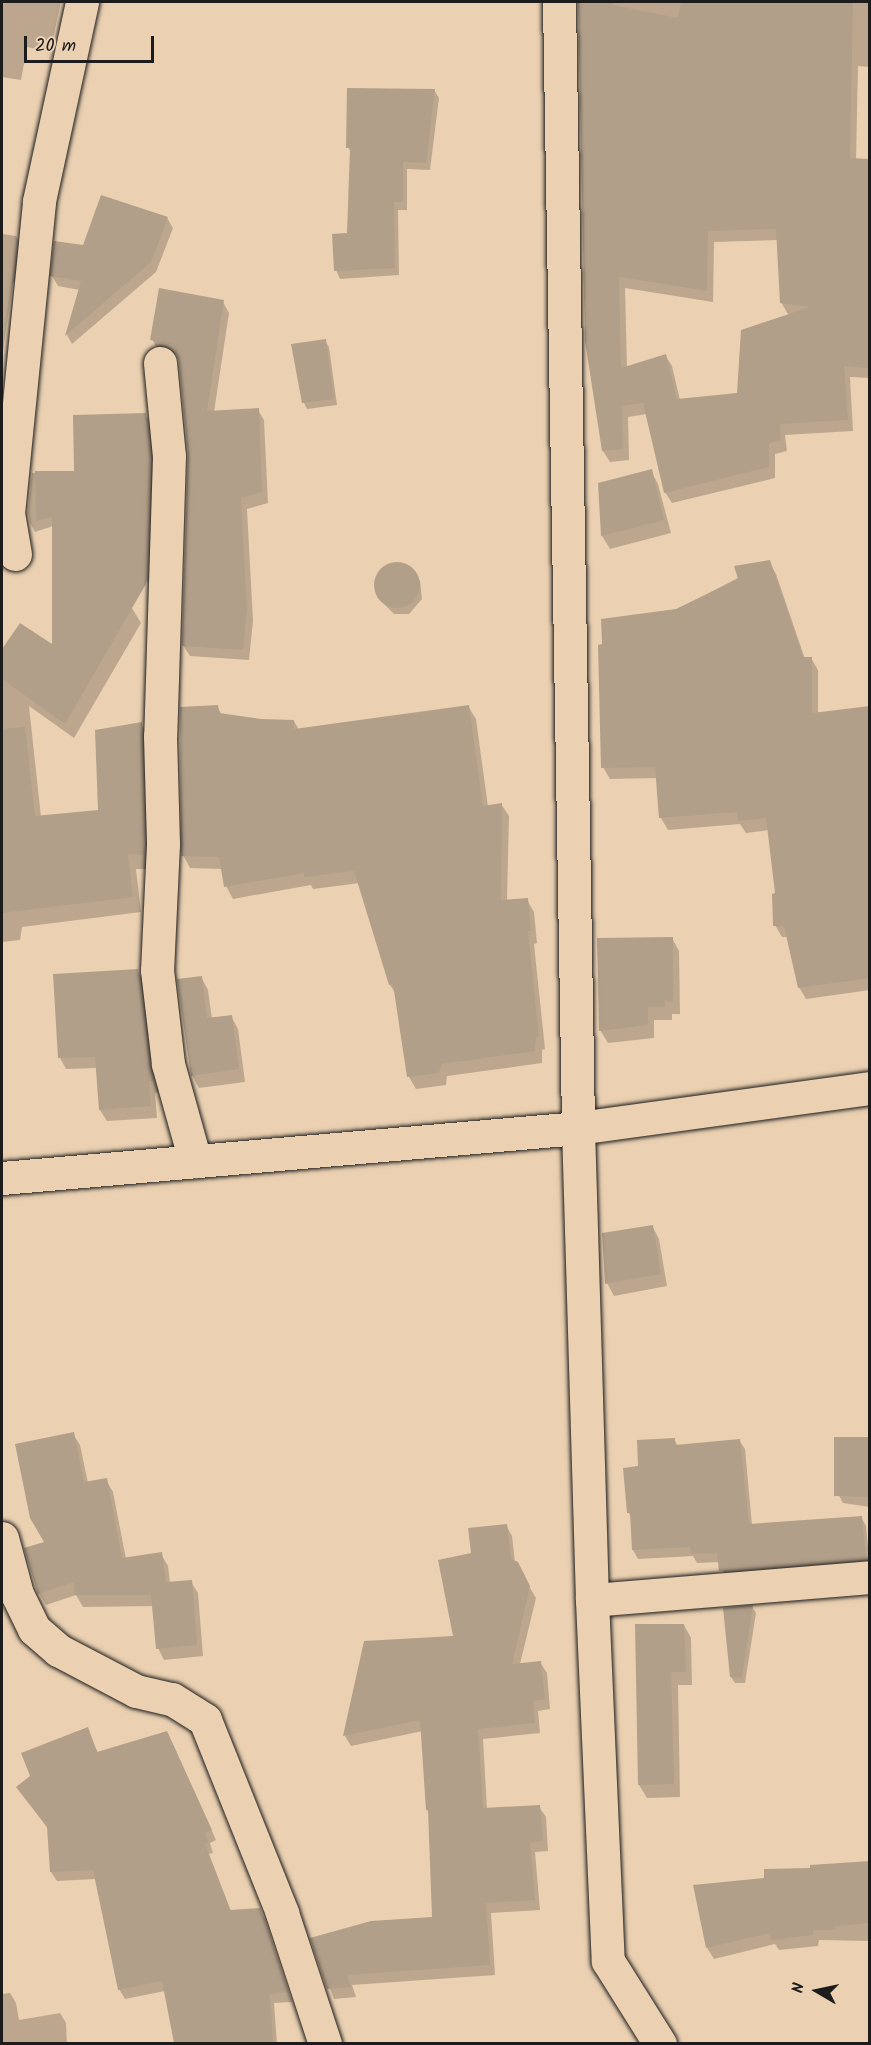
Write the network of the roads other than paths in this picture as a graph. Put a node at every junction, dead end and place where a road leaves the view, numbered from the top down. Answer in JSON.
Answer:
{"nodes":[{"id":1,"x":82,"y":2,"type":"edge"},
{"id":2,"x":559,"y":2,"type":"edge"},
{"id":3,"x":160,"y":363,"type":"dead end"},
{"id":4,"x":15,"y":554,"type":"dead end"},
{"id":5,"x":870,"y":1088,"type":"edge"},
{"id":6,"x":578,"y":1128,"type":"junction"},
{"id":7,"x":195,"y":1161,"type":"junction"},
{"id":8,"x":2,"y":1178,"type":"edge"},
{"id":9,"x":2,"y":1538,"type":"edge"},
{"id":10,"x":870,"y":1577,"type":"edge"},
{"id":11,"x":592,"y":1600,"type":"junction"},
{"id":12,"x":325,"y":2043,"type":"edge"},
{"id":13,"x":660,"y":2043,"type":"edge"}],
"edges":[{"from":1,"to":4,"type":"street"},
{"from":2,"to":6,"type":"street"},
{"from":3,"to":7,"type":"street"},
{"from":5,"to":6,"type":"street"},
{"from":6,"to":7,"type":"street"},
{"from":6,"to":11,"type":"street"},
{"from":7,"to":8,"type":"street"},
{"from":9,"to":12,"type":"street"},
{"from":10,"to":11,"type":"street"},
{"from":11,"to":13,"type":"street"}]}
